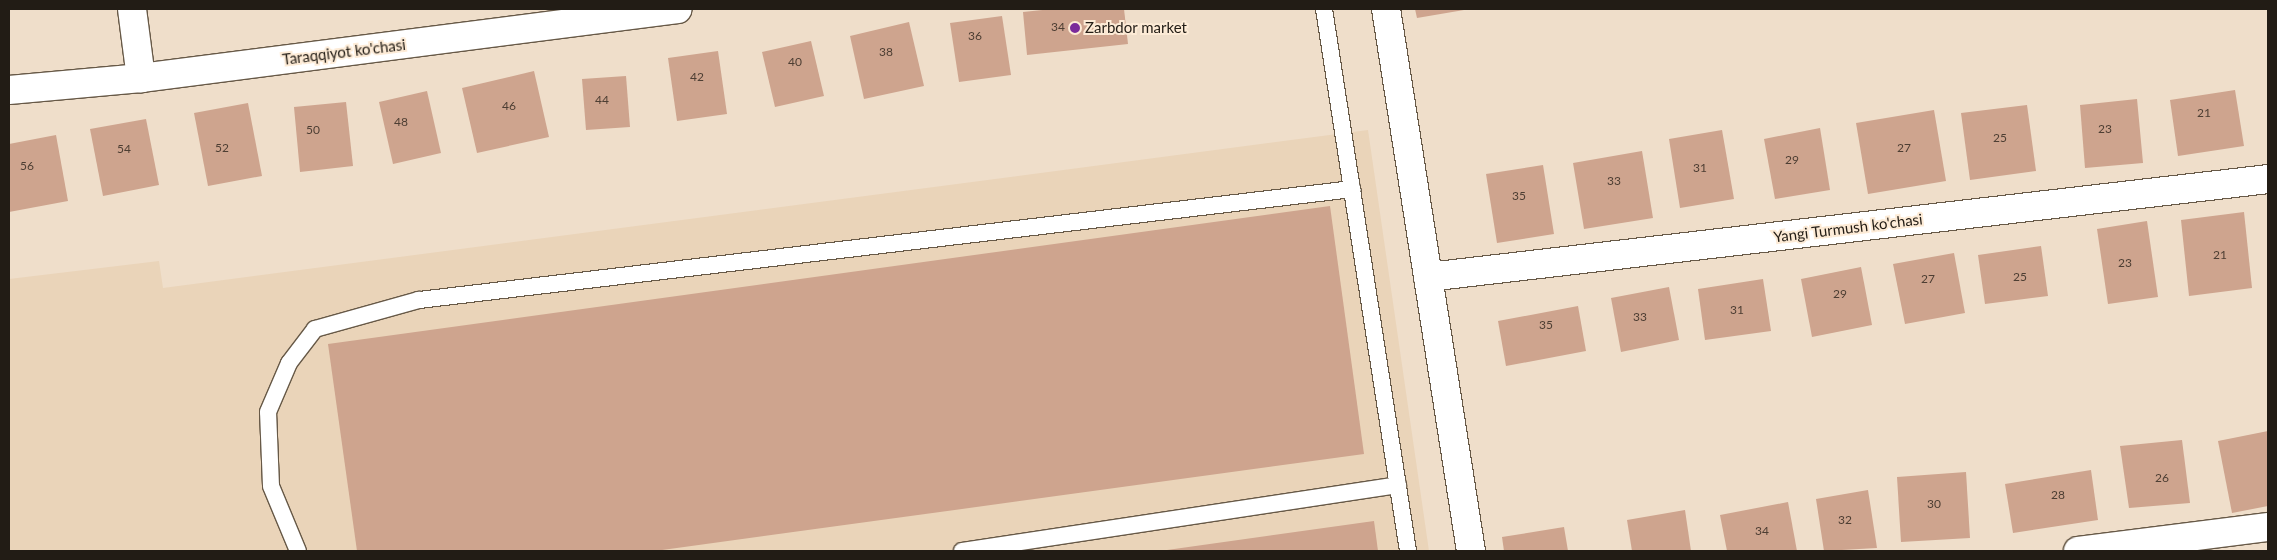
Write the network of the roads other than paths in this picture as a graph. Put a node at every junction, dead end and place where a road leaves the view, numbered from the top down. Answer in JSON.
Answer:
{"nodes":[{"id":1,"x":132,"y":9,"type":"edge"},
{"id":2,"x":678,"y":9,"type":"edge"},
{"id":3,"x":1324,"y":9,"type":"edge"},
{"id":4,"x":1386,"y":9,"type":"edge"},
{"id":5,"x":141,"y":78,"type":"junction"},
{"id":6,"x":9,"y":90,"type":"edge"},
{"id":7,"x":2268,"y":179,"type":"edge"},
{"id":8,"x":1352,"y":188,"type":"junction"},
{"id":9,"x":1428,"y":277,"type":"junction"},
{"id":10,"x":1398,"y":485,"type":"junction"},
{"id":11,"x":2268,"y":527,"type":"edge"},
{"id":12,"x":298,"y":551,"type":"edge"},
{"id":13,"x":962,"y":551,"type":"edge"},
{"id":14,"x":1408,"y":551,"type":"edge"},
{"id":15,"x":1471,"y":551,"type":"edge"},
{"id":16,"x":2078,"y":551,"type":"edge"}],
"edges":[{"from":1,"to":5,"type":"street"},
{"from":2,"to":5,"type":"street","name":"Taraqqiyot ko'chasi"},
{"from":3,"to":8,"type":"lane"},
{"from":4,"to":9,"type":"street"},
{"from":5,"to":6,"type":"street","name":"Taraqqiyot ko'chasi"},
{"from":7,"to":9,"type":"street","name":"Yangi Turmush ko'chasi"},
{"from":8,"to":10,"type":"lane"},
{"from":8,"to":12,"type":"lane"},
{"from":9,"to":15,"type":"street"},
{"from":10,"to":13,"type":"lane"},
{"from":10,"to":14,"type":"lane"},
{"from":11,"to":16,"type":"street"}]}
